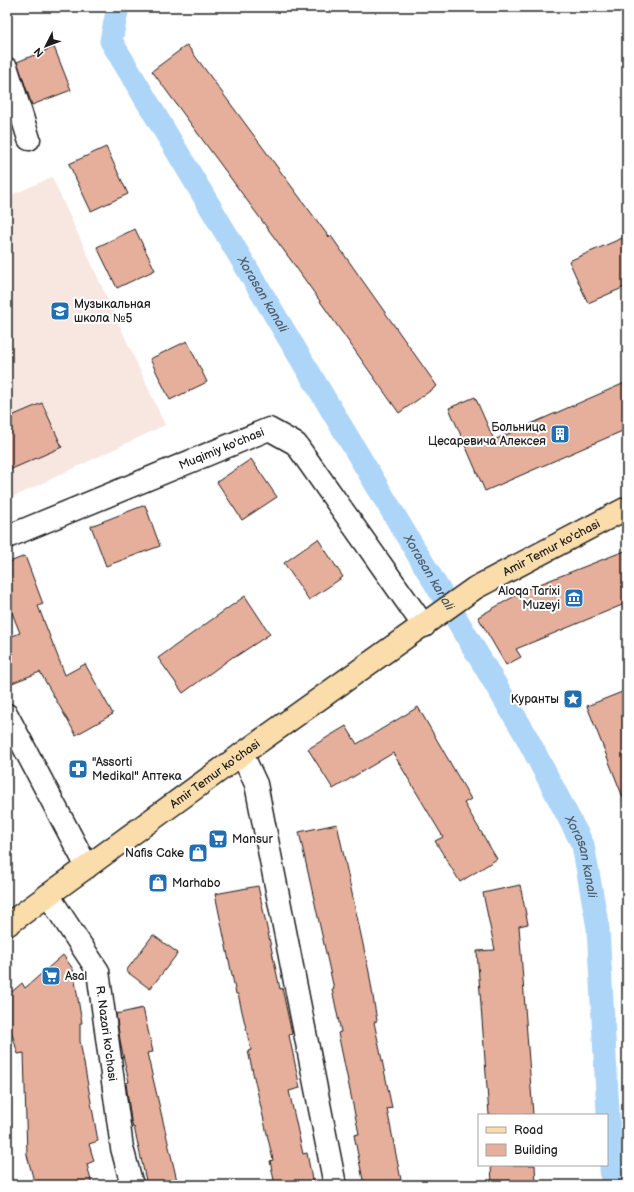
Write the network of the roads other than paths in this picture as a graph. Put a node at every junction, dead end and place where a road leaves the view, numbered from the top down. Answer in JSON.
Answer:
{"nodes":[{"id":1,"x":7,"y":69,"type":"edge"},
{"id":2,"x":29,"y":139,"type":"dead end"},
{"id":3,"x":627,"y":508,"type":"edge"},
{"id":4,"x":7,"y":537,"type":"edge"},
{"id":5,"x":424,"y":626,"type":"junction"},
{"id":6,"x":7,"y":715,"type":"edge"},
{"id":7,"x":242,"y":754,"type":"junction"},
{"id":8,"x":87,"y":867,"type":"junction"},
{"id":9,"x":48,"y":895,"type":"junction"},
{"id":10,"x":7,"y":925,"type":"edge"},
{"id":11,"x":132,"y":1185,"type":"edge"},
{"id":12,"x":335,"y":1185,"type":"edge"}],
"edges":[{"from":1,"to":2,"type":"street"},
{"from":3,"to":5,"type":"main road","name":"Amir Temur ko'chasi"},
{"from":4,"to":5,"type":"street","name":"Muqimiy ko'chasi"},
{"from":5,"to":7,"type":"main road","name":"Amir Temur ko'chasi"},
{"from":6,"to":8,"type":"street"},
{"from":7,"to":8,"type":"main road","name":"Amir Temur ko'chasi"},
{"from":7,"to":12,"type":"street"},
{"from":8,"to":9,"type":"main road","name":"Amir Temur ko'chasi"},
{"from":9,"to":10,"type":"main road","name":"Amir Temur ko'chasi"},
{"from":9,"to":11,"type":"street","name":"R. Nazari ko'chasi"}]}
